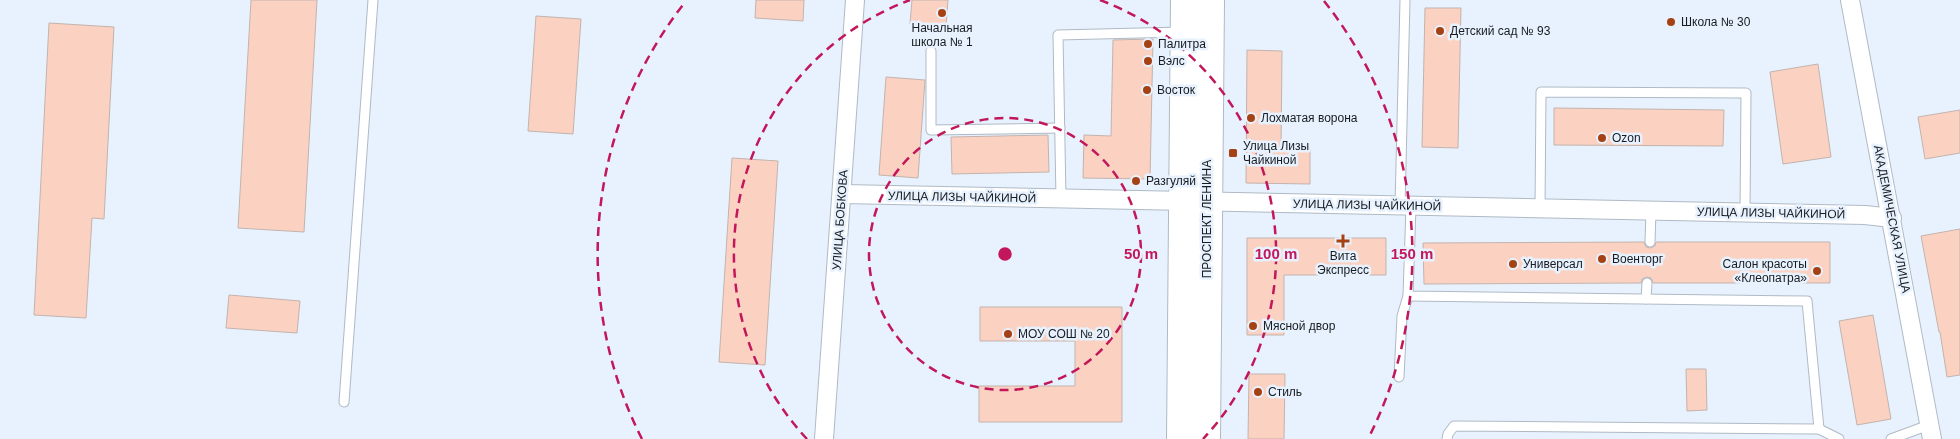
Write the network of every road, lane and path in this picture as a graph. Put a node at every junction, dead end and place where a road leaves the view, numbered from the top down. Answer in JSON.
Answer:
{"nodes":[{"id":1,"x":373,"y":0,"type":"edge"},
{"id":2,"x":856,"y":0,"type":"edge"},
{"id":3,"x":1185,"y":0,"type":"edge"},
{"id":4,"x":1210,"y":0,"type":"edge"},
{"id":5,"x":1405,"y":0,"type":"edge"},
{"id":6,"x":1850,"y":0,"type":"edge"},
{"id":7,"x":1185,"y":32,"type":"junction"},
{"id":8,"x":931,"y":51,"type":"dead end"},
{"id":9,"x":1060,"y":128,"type":"junction"},
{"id":10,"x":842,"y":194,"type":"junction"},
{"id":11,"x":1061,"y":199,"type":"junction"},
{"id":12,"x":1195,"y":202,"type":"junction"},
{"id":13,"x":1405,"y":206,"type":"junction"},
{"id":14,"x":1540,"y":209,"type":"junction"},
{"id":15,"x":1651,"y":211,"type":"junction"},
{"id":16,"x":1745,"y":213,"type":"junction"},
{"id":17,"x":1892,"y":218,"type":"junction"},
{"id":18,"x":1650,"y":242,"type":"dead end"},
{"id":19,"x":1647,"y":283,"type":"dead end"},
{"id":20,"x":1408,"y":296,"type":"junction"},
{"id":21,"x":1646,"y":299,"type":"junction"},
{"id":22,"x":1399,"y":377,"type":"dead end"},
{"id":23,"x":344,"y":402,"type":"dead end"},
{"id":24,"x":1819,"y":429,"type":"junction"},
{"id":25,"x":1931,"y":432,"type":"edge"},
{"id":26,"x":824,"y":439,"type":"edge"},
{"id":27,"x":1181,"y":439,"type":"edge"},
{"id":28,"x":1206,"y":439,"type":"edge"},
{"id":29,"x":1447,"y":439,"type":"edge"},
{"id":30,"x":1839,"y":439,"type":"edge"},
{"id":31,"x":1891,"y":439,"type":"edge"}],
"edges":[{"from":1,"to":23,"type":"lane"},
{"from":2,"to":10,"type":"street","name":"УЛИЦА БОБКОВА"},
{"from":3,"to":7,"type":"main road","name":"ПРОСПЕКТ ЛЕНИНА"},
{"from":4,"to":12,"type":"main road","name":"ПРОСПЕКТ ЛЕНИНА"},
{"from":5,"to":13,"type":"lane"},
{"from":6,"to":17,"type":"street","name":"АКАДЕМИЧЕСКАЯ УЛИЦА"},
{"from":7,"to":9,"type":"lane"},
{"from":7,"to":12,"type":"main road","name":"ПРОСПЕКТ ЛЕНИНА"},
{"from":8,"to":9,"type":"lane"},
{"from":9,"to":11,"type":"lane"},
{"from":10,"to":11,"type":"street","name":"УЛИЦА ЛИЗЫ ЧАЙКИНОЙ"},
{"from":10,"to":26,"type":"street","name":"УЛИЦА БОБКОВА"},
{"from":11,"to":12,"type":"street","name":"УЛИЦА ЛИЗЫ ЧАЙКИНОЙ"},
{"from":12,"to":13,"type":"street","name":"УЛИЦА ЛИЗЫ ЧАЙКИНОЙ"},
{"from":12,"to":27,"type":"main road","name":"ПРОСПЕКТ ЛЕНИНА"},
{"from":12,"to":28,"type":"main road","name":"ПРОСПЕКТ ЛЕНИНА"},
{"from":13,"to":14,"type":"street","name":"УЛИЦА ЛИЗЫ ЧАЙКИНОЙ"},
{"from":13,"to":20,"type":"lane"},
{"from":14,"to":15,"type":"street","name":"УЛИЦА ЛИЗЫ ЧАЙКИНОЙ"},
{"from":14,"to":16,"type":"lane"},
{"from":15,"to":16,"type":"street","name":"УЛИЦА ЛИЗЫ ЧАЙКИНОЙ"},
{"from":15,"to":18,"type":"lane"},
{"from":16,"to":17,"type":"street","name":"УЛИЦА ЛИЗЫ ЧАЙКИНОЙ"},
{"from":17,"to":25,"type":"street","name":"АКАДЕМИЧЕСКАЯ УЛИЦА"},
{"from":19,"to":21,"type":"lane"},
{"from":20,"to":21,"type":"lane"},
{"from":20,"to":22,"type":"lane"},
{"from":21,"to":24,"type":"lane"},
{"from":24,"to":29,"type":"lane"},
{"from":24,"to":30,"type":"lane"},
{"from":25,"to":31,"type":"lane"}]}
